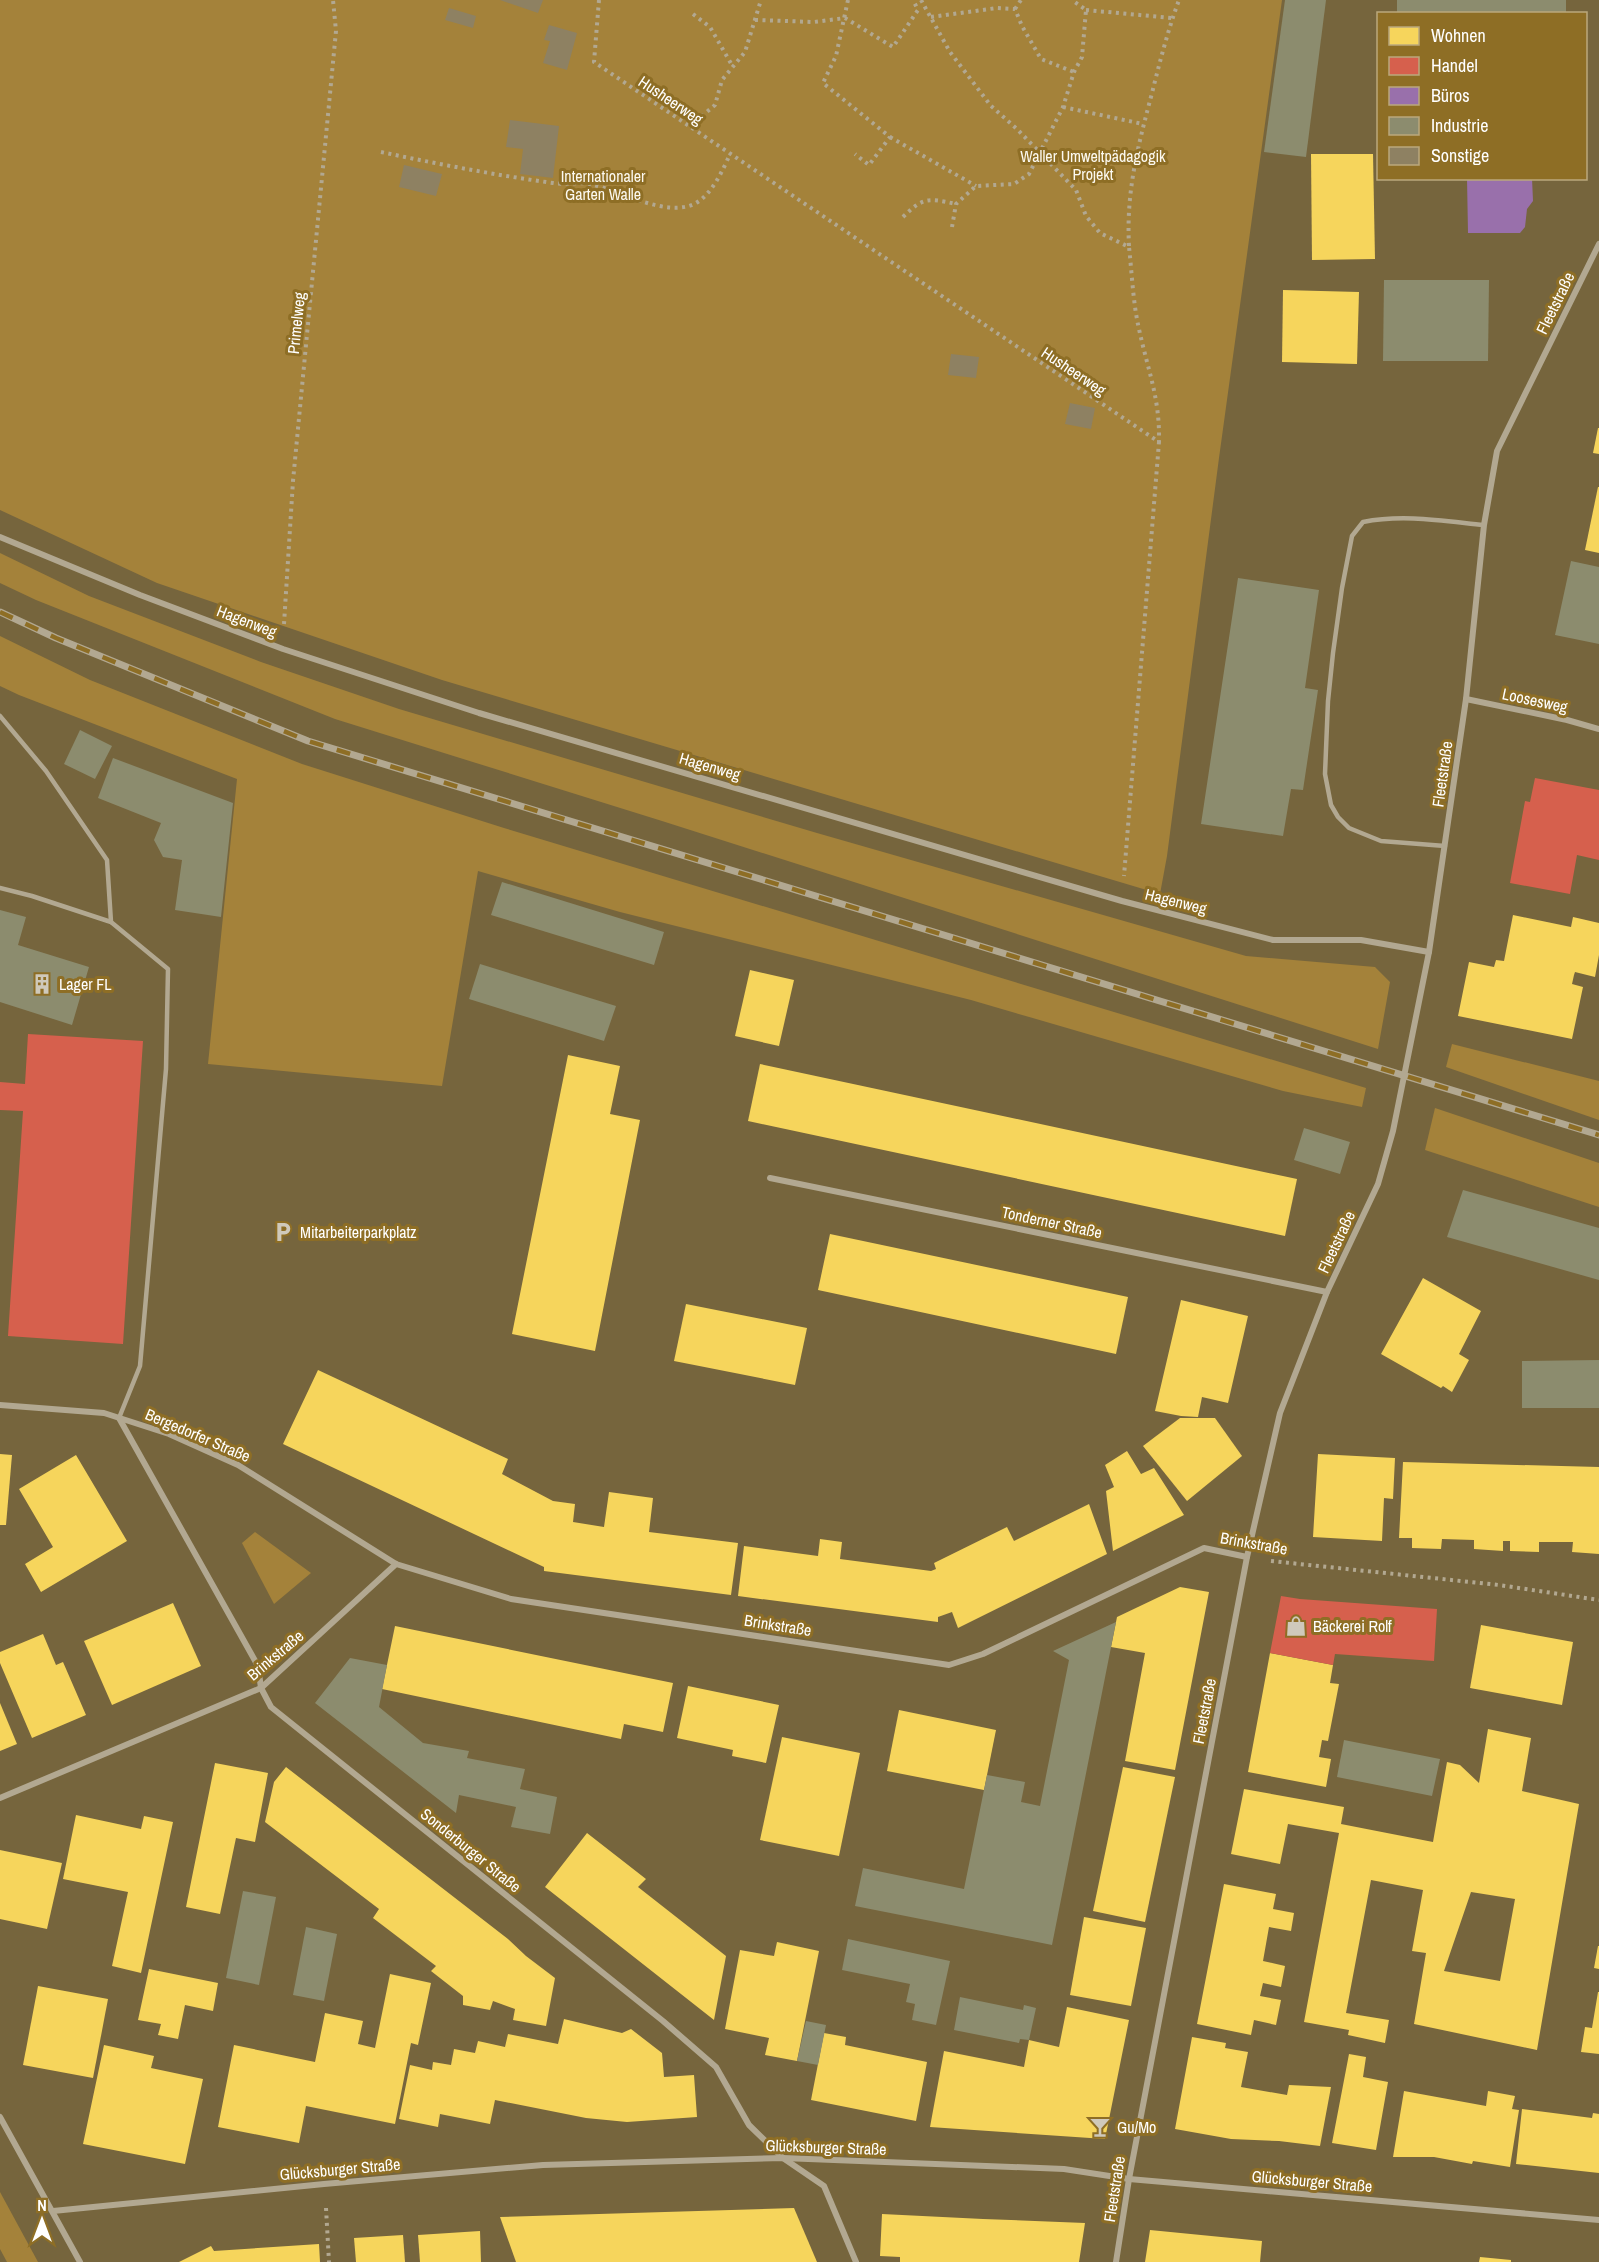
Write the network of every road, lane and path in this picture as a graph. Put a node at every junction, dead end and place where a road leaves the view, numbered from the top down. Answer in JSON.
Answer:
{"nodes":[{"id":1,"x":333,"y":0,"type":"edge"},
{"id":2,"x":599,"y":0,"type":"edge"},
{"id":3,"x":761,"y":0,"type":"edge"},
{"id":4,"x":848,"y":0,"type":"edge"},
{"id":5,"x":913,"y":0,"type":"edge"},
{"id":6,"x":921,"y":0,"type":"edge"},
{"id":7,"x":1021,"y":0,"type":"edge"},
{"id":8,"x":1072,"y":0,"type":"edge"},
{"id":9,"x":1179,"y":0,"type":"edge"},
{"id":10,"x":1015,"y":9,"type":"junction"},
{"id":11,"x":1086,"y":10,"type":"junction"},
{"id":12,"x":693,"y":14,"type":"dead end"},
{"id":13,"x":931,"y":17,"type":"junction"},
{"id":14,"x":845,"y":18,"type":"junction"},
{"id":15,"x":1172,"y":18,"type":"junction"},
{"id":16,"x":754,"y":20,"type":"junction"},
{"id":17,"x":733,"y":68,"type":"junction"},
{"id":18,"x":1074,"y":72,"type":"junction"},
{"id":19,"x":1063,"y":107,"type":"junction"},
{"id":20,"x":1143,"y":124,"type":"junction"},
{"id":21,"x":690,"y":127,"type":"junction"},
{"id":22,"x":890,"y":137,"type":"junction"},
{"id":23,"x":381,"y":152,"type":"dead end"},
{"id":24,"x":1041,"y":153,"type":"junction"},
{"id":25,"x":730,"y":154,"type":"junction"},
{"id":26,"x":855,"y":154,"type":"dead end"},
{"id":27,"x":976,"y":186,"type":"junction"},
{"id":28,"x":956,"y":204,"type":"junction"},
{"id":29,"x":903,"y":217,"type":"dead end"},
{"id":30,"x":952,"y":227,"type":"dead end"},
{"id":31,"x":1599,"y":244,"type":"edge"},
{"id":32,"x":1129,"y":247,"type":"junction"},
{"id":33,"x":1159,"y":442,"type":"junction"},
{"id":34,"x":1484,"y":525,"type":"junction"},
{"id":35,"x":0,"y":537,"type":"edge"},
{"id":36,"x":283,"y":649,"type":"junction"},
{"id":37,"x":1466,"y":699,"type":"junction"},
{"id":38,"x":0,"y":716,"type":"edge"},
{"id":39,"x":1599,"y":729,"type":"edge"},
{"id":40,"x":1445,"y":846,"type":"junction"},
{"id":41,"x":0,"y":888,"type":"edge"},
{"id":42,"x":1122,"y":901,"type":"junction"},
{"id":43,"x":111,"y":922,"type":"junction"},
{"id":44,"x":1430,"y":952,"type":"junction"},
{"id":45,"x":770,"y":1178,"type":"dead end"},
{"id":46,"x":1327,"y":1292,"type":"junction"},
{"id":47,"x":0,"y":1405,"type":"edge"},
{"id":48,"x":119,"y":1418,"type":"junction"},
{"id":49,"x":1247,"y":1557,"type":"junction"},
{"id":50,"x":396,"y":1564,"type":"junction"},
{"id":51,"x":1599,"y":1600,"type":"edge"},
{"id":52,"x":261,"y":1688,"type":"junction"},
{"id":53,"x":0,"y":1798,"type":"edge"},
{"id":54,"x":0,"y":2117,"type":"edge"},
{"id":55,"x":783,"y":2158,"type":"junction"},
{"id":56,"x":1129,"y":2179,"type":"junction"},
{"id":57,"x":324,"y":2184,"type":"junction"},
{"id":58,"x":53,"y":2211,"type":"junction"},
{"id":59,"x":1599,"y":2220,"type":"edge"},
{"id":60,"x":80,"y":2262,"type":"edge"},
{"id":61,"x":329,"y":2262,"type":"edge"},
{"id":62,"x":856,"y":2262,"type":"edge"},
{"id":63,"x":1116,"y":2262,"type":"edge"}],
"edges":[{"from":1,"to":36,"type":"path","name":"Primelweg"},
{"from":2,"to":21,"type":"path","name":"Husheerweg"},
{"from":3,"to":16,"type":"path"},
{"from":4,"to":14,"type":"path"},
{"from":5,"to":14,"type":"path"},
{"from":6,"to":13,"type":"path"},
{"from":7,"to":10,"type":"path"},
{"from":8,"to":11,"type":"path"},
{"from":9,"to":15,"type":"path"},
{"from":10,"to":13,"type":"path"},
{"from":10,"to":18,"type":"path"},
{"from":11,"to":15,"type":"path"},
{"from":11,"to":18,"type":"path"},
{"from":12,"to":17,"type":"path"},
{"from":13,"to":24,"type":"path"},
{"from":14,"to":16,"type":"path"},
{"from":14,"to":22,"type":"path"},
{"from":15,"to":20,"type":"path"},
{"from":16,"to":17,"type":"path"},
{"from":17,"to":21,"type":"path"},
{"from":18,"to":19,"type":"path"},
{"from":19,"to":20,"type":"path"},
{"from":19,"to":24,"type":"path"},
{"from":20,"to":32,"type":"path"},
{"from":21,"to":25,"type":"path","name":"Husheerweg"},
{"from":22,"to":26,"type":"path"},
{"from":22,"to":27,"type":"path"},
{"from":23,"to":25,"type":"path"},
{"from":24,"to":27,"type":"path"},
{"from":24,"to":32,"type":"path"},
{"from":25,"to":33,"type":"path","name":"Husheerweg"},
{"from":27,"to":28,"type":"path"},
{"from":28,"to":29,"type":"path"},
{"from":28,"to":30,"type":"path"},
{"from":31,"to":34,"type":"street","name":"Fleetstraße"},
{"from":32,"to":33,"type":"path"},
{"from":33,"to":42,"type":"path"},
{"from":34,"to":37,"type":"street","name":"Fleetstraße"},
{"from":34,"to":40,"type":"lane"},
{"from":35,"to":36,"type":"street","name":"Hagenweg"},
{"from":36,"to":42,"type":"street","name":"Hagenweg"},
{"from":37,"to":39,"type":"street","name":"Loosesweg"},
{"from":37,"to":40,"type":"street","name":"Fleetstraße"},
{"from":38,"to":43,"type":"lane"},
{"from":40,"to":44,"type":"street","name":"Fleetstraße"},
{"from":41,"to":43,"type":"lane"},
{"from":42,"to":44,"type":"street","name":"Hagenweg"},
{"from":43,"to":48,"type":"lane"},
{"from":44,"to":46,"type":"street","name":"Fleetstraße"},
{"from":45,"to":46,"type":"street","name":"Tonderner Straße"},
{"from":46,"to":49,"type":"street","name":"Fleetstraße"},
{"from":47,"to":48,"type":"street","name":"Bergedorfer Straße"},
{"from":48,"to":50,"type":"street","name":"Bergedorfer Straße"},
{"from":48,"to":52,"type":"street","name":"Sonderburger Straße"},
{"from":49,"to":50,"type":"street","name":"Brinkstraße"},
{"from":49,"to":51,"type":"path","name":"Brinkstraße"},
{"from":49,"to":56,"type":"street","name":"Fleetstraße"},
{"from":50,"to":52,"type":"street","name":"Brinkstraße"},
{"from":52,"to":53,"type":"street","name":"Brinkstraße"},
{"from":52,"to":55,"type":"street","name":"Sonderburger Straße"},
{"from":54,"to":58,"type":"street"},
{"from":55,"to":56,"type":"street","name":"Glücksburger Straße"},
{"from":55,"to":57,"type":"street","name":"Glücksburger Straße"},
{"from":55,"to":62,"type":"street","name":"Sonderburger Straße"},
{"from":56,"to":59,"type":"street","name":"Glücksburger Straße"},
{"from":56,"to":63,"type":"street","name":"Fleetstraße"},
{"from":57,"to":58,"type":"street","name":"Glücksburger Straße"},
{"from":57,"to":61,"type":"path"},
{"from":58,"to":60,"type":"street"}]}
